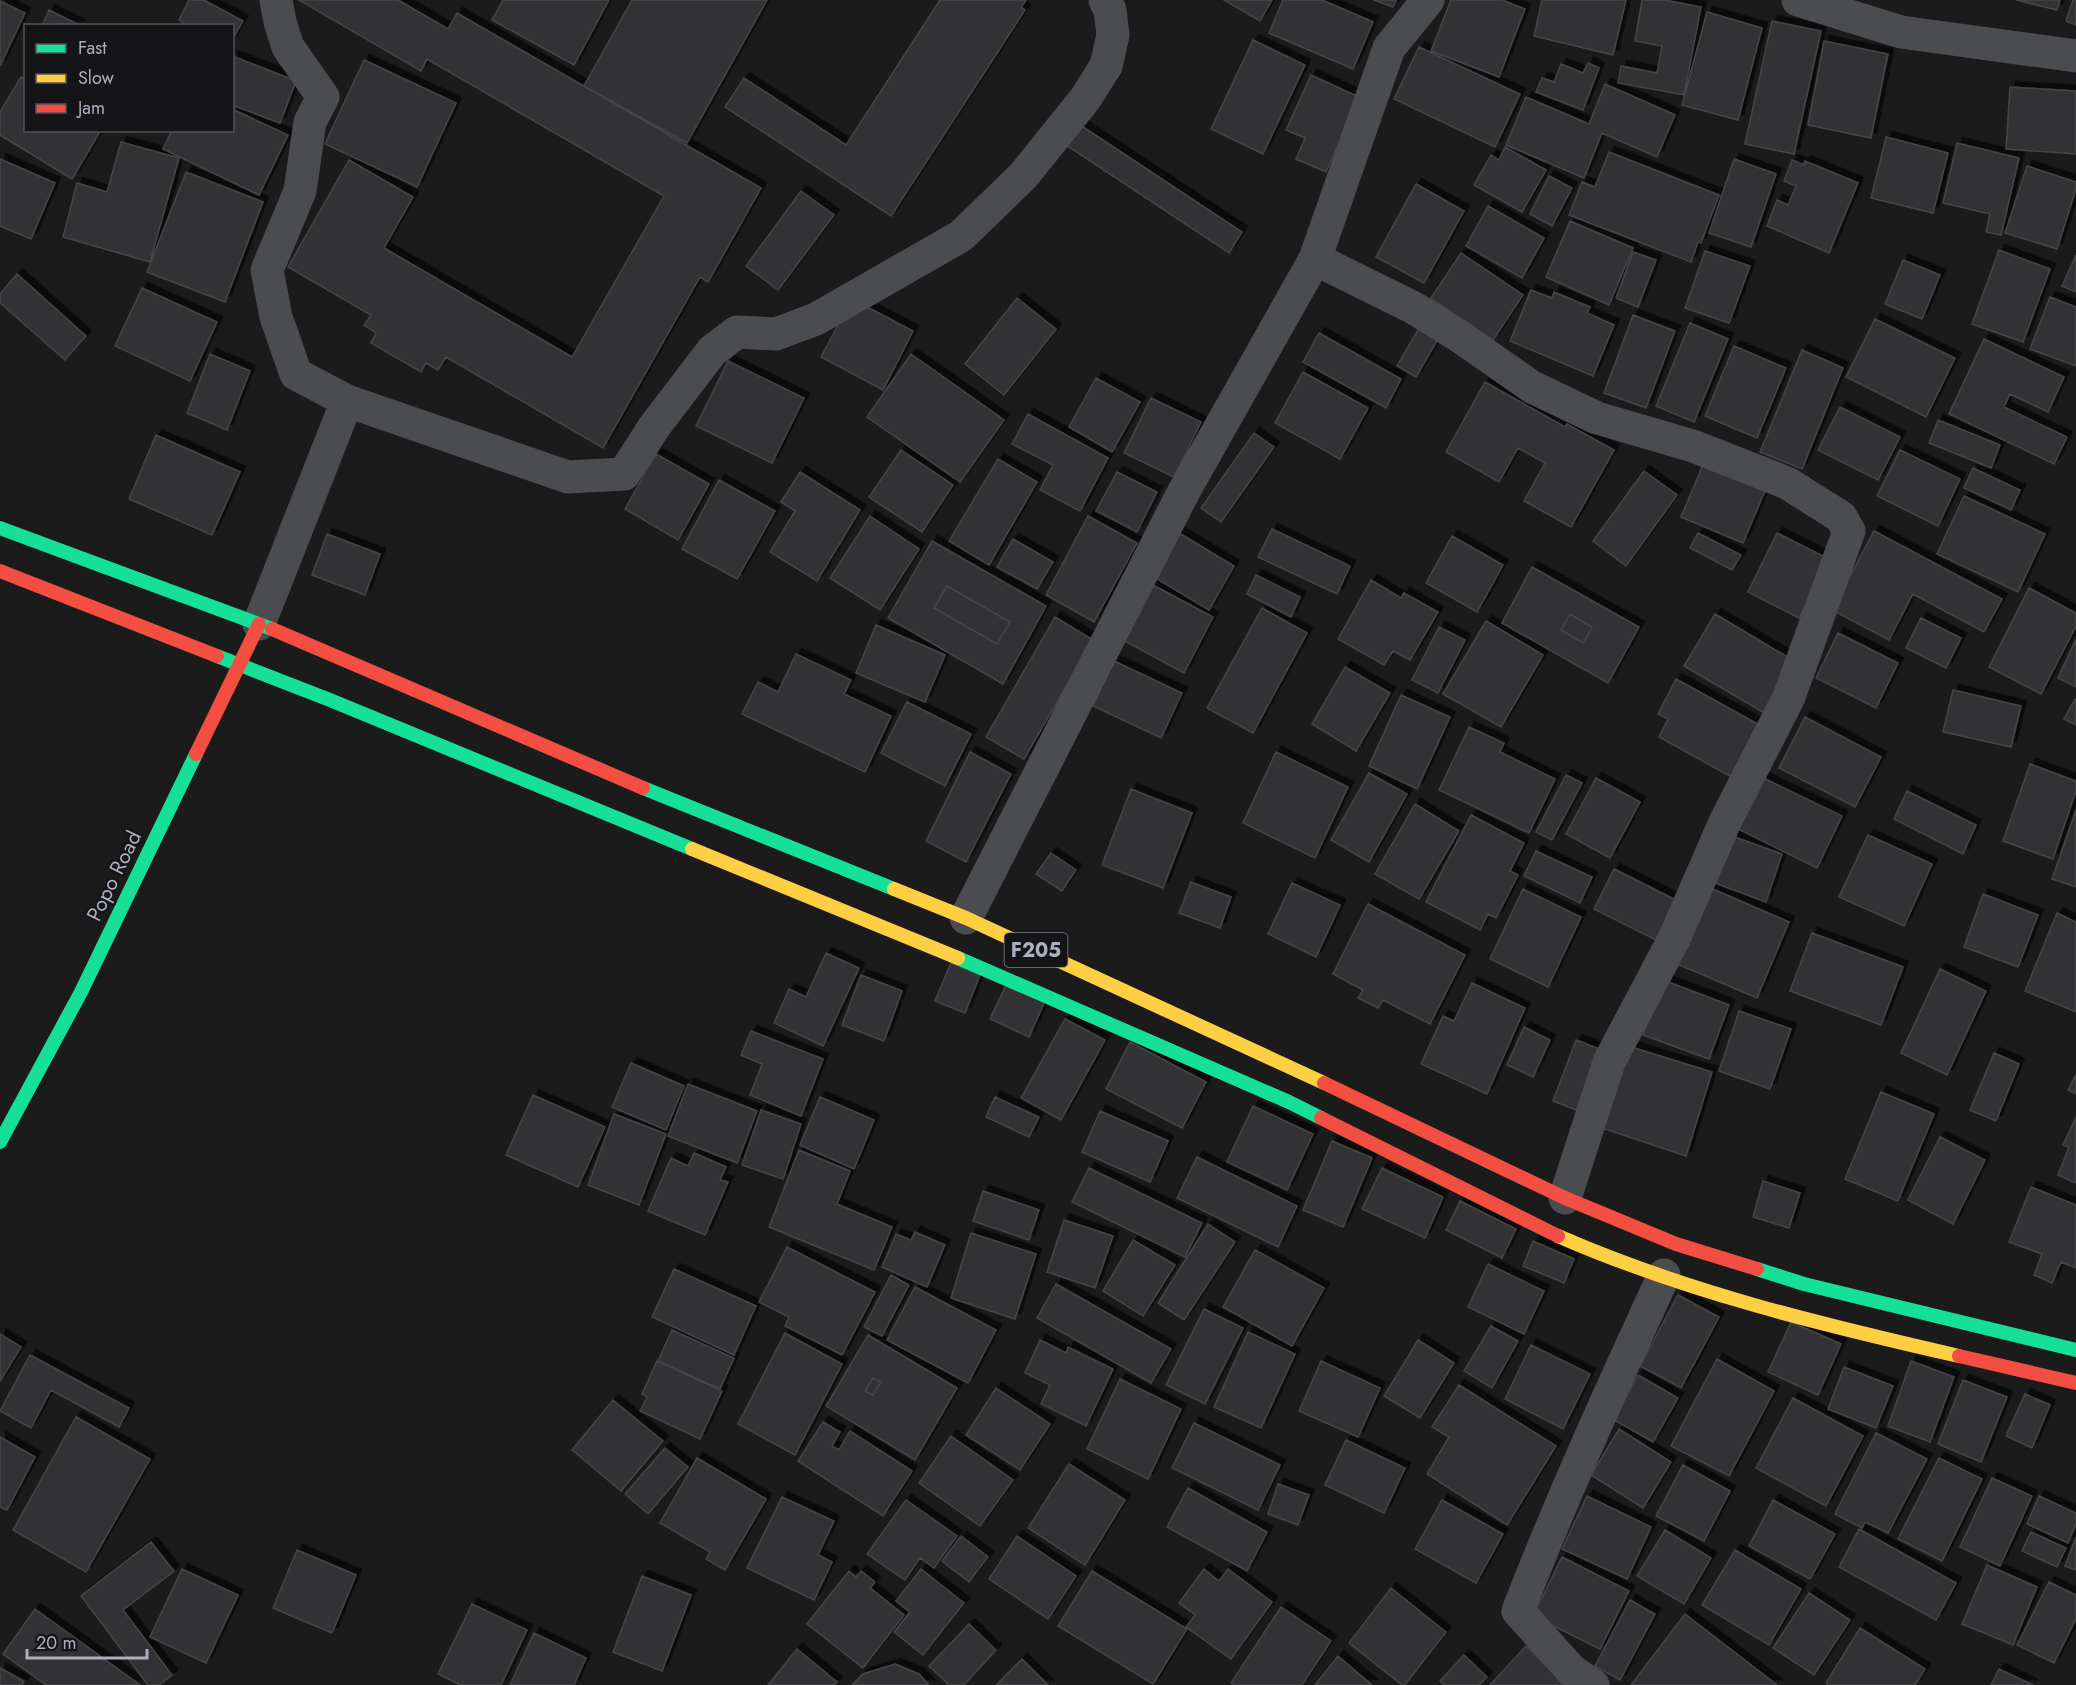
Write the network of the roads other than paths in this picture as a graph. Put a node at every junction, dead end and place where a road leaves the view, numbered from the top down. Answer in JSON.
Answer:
{"nodes":[{"id":1,"x":276,"y":0,"type":"edge"},
{"id":2,"x":1105,"y":0,"type":"edge"},
{"id":3,"x":1428,"y":0,"type":"edge"},
{"id":4,"x":1798,"y":0,"type":"edge"},
{"id":5,"x":2076,"y":56,"type":"edge"},
{"id":6,"x":1315,"y":259,"type":"junction"},
{"id":7,"x":347,"y":401,"type":"junction"},
{"id":8,"x":0,"y":528,"type":"edge"},
{"id":9,"x":0,"y":571,"type":"edge"},
{"id":10,"x":259,"y":624,"type":"junction"},
{"id":11,"x":241,"y":664,"type":"junction"},
{"id":12,"x":966,"y":918,"type":"junction"},
{"id":13,"x":0,"y":1142,"type":"edge"},
{"id":14,"x":1565,"y":1198,"type":"junction"},
{"id":15,"x":1665,"y":1275,"type":"junction"},
{"id":16,"x":2076,"y":1350,"type":"edge"},
{"id":17,"x":2076,"y":1383,"type":"edge"},
{"id":18,"x":1593,"y":1685,"type":"edge"}],
"edges":[{"from":1,"to":7,"type":"street"},
{"from":2,"to":7,"type":"street"},
{"from":3,"to":6,"type":"street"},
{"from":4,"to":5,"type":"street"},
{"from":6,"to":12,"type":"street"},
{"from":6,"to":14,"type":"street"},
{"from":7,"to":10,"type":"street"},
{"from":8,"to":10,"type":"main road","number":"F205"},
{"from":9,"to":11,"type":"main road","number":"F205"},
{"from":10,"to":11,"type":"main road","name":"Popo Road"},
{"from":10,"to":12,"type":"main road","number":"F205"},
{"from":11,"to":13,"type":"main road","name":"Popo Road"},
{"from":11,"to":15,"type":"main road","number":"F205"},
{"from":12,"to":14,"type":"main road","number":"F205"},
{"from":14,"to":16,"type":"main road","number":"F205"},
{"from":15,"to":17,"type":"main road","number":"F205"},
{"from":15,"to":18,"type":"street"}]}
